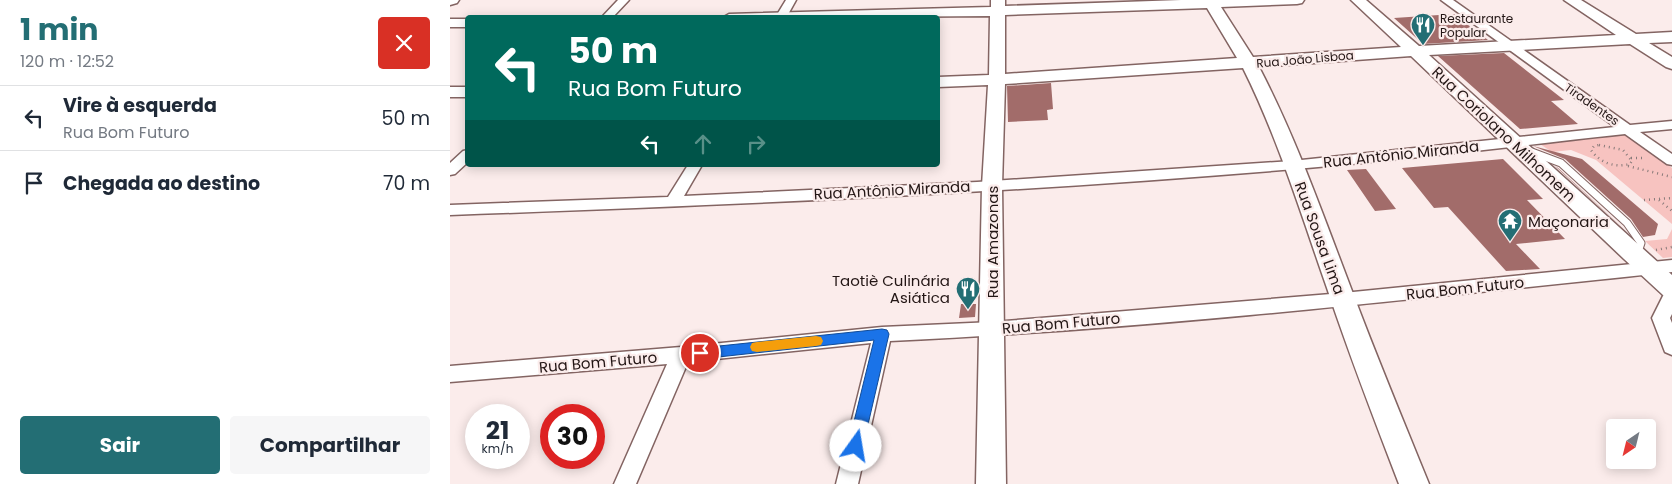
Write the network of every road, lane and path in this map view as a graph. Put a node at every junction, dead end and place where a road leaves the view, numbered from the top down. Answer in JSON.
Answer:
{"nodes":[{"id":1,"x":624,"y":0,"type":"edge"},
{"id":2,"x":791,"y":0,"type":"edge"},
{"id":3,"x":1298,"y":0,"type":"edge"},
{"id":4,"x":1358,"y":0,"type":"edge"},
{"id":5,"x":1446,"y":0,"type":"edge"},
{"id":6,"x":1571,"y":0,"type":"edge"},
{"id":7,"x":1210,"y":2,"type":"edge"},
{"id":8,"x":998,"y":6,"type":"edge"},
{"id":9,"x":609,"y":15,"type":"edge"},
{"id":10,"x":782,"y":15,"type":"edge"},
{"id":11,"x":820,"y":15,"type":"edge"},
{"id":12,"x":450,"y":23,"type":"edge"},
{"id":13,"x":465,"y":23,"type":"edge"},
{"id":14,"x":1672,"y":37,"type":"edge"},
{"id":15,"x":1634,"y":40,"type":"junction"},
{"id":16,"x":1512,"y":47,"type":"junction"},
{"id":17,"x":1416,"y":51,"type":"junction"},
{"id":18,"x":1249,"y":64,"type":"junction"},
{"id":19,"x":1672,"y":64,"type":"edge"},
{"id":20,"x":997,"y":80,"type":"junction"},
{"id":21,"x":940,"y":82,"type":"edge"},
{"id":22,"x":450,"y":92,"type":"edge"},
{"id":23,"x":465,"y":92,"type":"edge"},
{"id":24,"x":1672,"y":125,"type":"edge"},
{"id":25,"x":1628,"y":129,"type":"junction"},
{"id":26,"x":1517,"y":146,"type":"junction"},
{"id":27,"x":465,"y":157,"type":"edge"},
{"id":28,"x":1672,"y":161,"type":"edge"},
{"id":29,"x":1294,"y":165,"type":"junction"},
{"id":30,"x":1626,"y":166,"type":"junction"},
{"id":31,"x":694,"y":167,"type":"edge"},
{"id":32,"x":450,"y":171,"type":"edge"},
{"id":33,"x":1672,"y":177,"type":"edge"},
{"id":34,"x":992,"y":186,"type":"junction"},
{"id":35,"x":1672,"y":198,"type":"edge"},
{"id":36,"x":1658,"y":199,"type":"junction"},
{"id":37,"x":1644,"y":200,"type":"dead end"},
{"id":38,"x":673,"y":202,"type":"junction"},
{"id":39,"x":450,"y":210,"type":"edge"},
{"id":40,"x":1672,"y":211,"type":"edge"},
{"id":41,"x":1672,"y":247,"type":"edge"},
{"id":42,"x":1652,"y":259,"type":"junction"},
{"id":43,"x":1672,"y":266,"type":"edge"},
{"id":44,"x":1672,"y":289,"type":"edge"},
{"id":45,"x":1672,"y":295,"type":"edge"},
{"id":46,"x":1342,"y":300,"type":"junction"},
{"id":47,"x":993,"y":329,"type":"junction"},
{"id":48,"x":882,"y":334,"type":"junction"},
{"id":49,"x":1672,"y":347,"type":"edge"},
{"id":50,"x":681,"y":355,"type":"junction"},
{"id":51,"x":450,"y":374,"type":"edge"},
{"id":52,"x":625,"y":484,"type":"edge"},
{"id":53,"x":847,"y":484,"type":"edge"},
{"id":54,"x":991,"y":484,"type":"edge"},
{"id":55,"x":1414,"y":484,"type":"edge"}],
"edges":[{"from":1,"to":9,"type":"street"},
{"from":2,"to":10,"type":"street"},
{"from":3,"to":7,"type":"street"},
{"from":4,"to":17,"type":"street","name":"Rua Coriolano Milhomem"},
{"from":5,"to":16,"type":"street","name":"Tiradentes"},
{"from":6,"to":15,"type":"street"},
{"from":7,"to":8,"type":"street"},
{"from":7,"to":18,"type":"street","name":"Rua Sousa Lima"},
{"from":8,"to":11,"type":"street"},
{"from":8,"to":20,"type":"street","name":"Rua Amazonas"},
{"from":12,"to":13,"type":"street"},
{"from":14,"to":15,"type":"street","name":"Rua João Lisboa"},
{"from":15,"to":16,"type":"street","name":"Rua João Lisboa"},
{"from":15,"to":19,"type":"street"},
{"from":16,"to":17,"type":"street","name":"Rua João Lisboa"},
{"from":16,"to":25,"type":"street","name":"Tiradentes"},
{"from":17,"to":18,"type":"street","name":"Rua João Lisboa"},
{"from":17,"to":26,"type":"street","name":"Rua Coriolano Milhomem"},
{"from":18,"to":20,"type":"street","name":"Rua João Lisboa"},
{"from":18,"to":29,"type":"street","name":"Rua Sousa Lima"},
{"from":20,"to":21,"type":"street","name":"Rua João Lisboa"},
{"from":20,"to":34,"type":"street","name":"Rua Amazonas"},
{"from":22,"to":23,"type":"street"},
{"from":24,"to":25,"type":"street","name":"Rua Antônio Miranda"},
{"from":25,"to":26,"type":"street","name":"Rua Antônio Miranda"},
{"from":25,"to":28,"type":"street","name":"Tiradentes"},
{"from":26,"to":29,"type":"street","name":"Rua Antônio Miranda"},
{"from":26,"to":42,"type":"street","name":"Rua Coriolano Milhomem"},
{"from":27,"to":32,"type":"street"},
{"from":29,"to":34,"type":"street","name":"Rua Antônio Miranda"},
{"from":29,"to":46,"type":"street","name":"Rua Sousa Lima"},
{"from":30,"to":30,"type":"path"},
{"from":30,"to":33,"type":"path"},
{"from":31,"to":38,"type":"street"},
{"from":34,"to":38,"type":"street","name":"Rua Antônio Miranda"},
{"from":34,"to":47,"type":"street","name":"Rua Amazonas"},
{"from":35,"to":36,"type":"path"},
{"from":36,"to":37,"type":"path"},
{"from":36,"to":40,"type":"path"},
{"from":38,"to":39,"type":"street","name":"Rua Antônio Miranda"},
{"from":41,"to":42,"type":"path"},
{"from":42,"to":43,"type":"street","name":"Rua Bom Futuro"},
{"from":42,"to":44,"type":"street","name":"Rua Coriolano Milhomem"},
{"from":42,"to":46,"type":"street","name":"Rua Bom Futuro"},
{"from":45,"to":49,"type":"street"},
{"from":46,"to":47,"type":"street","name":"Rua Bom Futuro"},
{"from":46,"to":55,"type":"street","name":"Rua Sousa Lima"},
{"from":47,"to":48,"type":"street","name":"Rua Bom Futuro"},
{"from":47,"to":54,"type":"street","name":"Rua Amazonas"},
{"from":48,"to":50,"type":"street","name":"Rua Bom Futuro"},
{"from":48,"to":53,"type":"street"},
{"from":50,"to":51,"type":"street","name":"Rua Bom Futuro"},
{"from":50,"to":52,"type":"street"}]}
